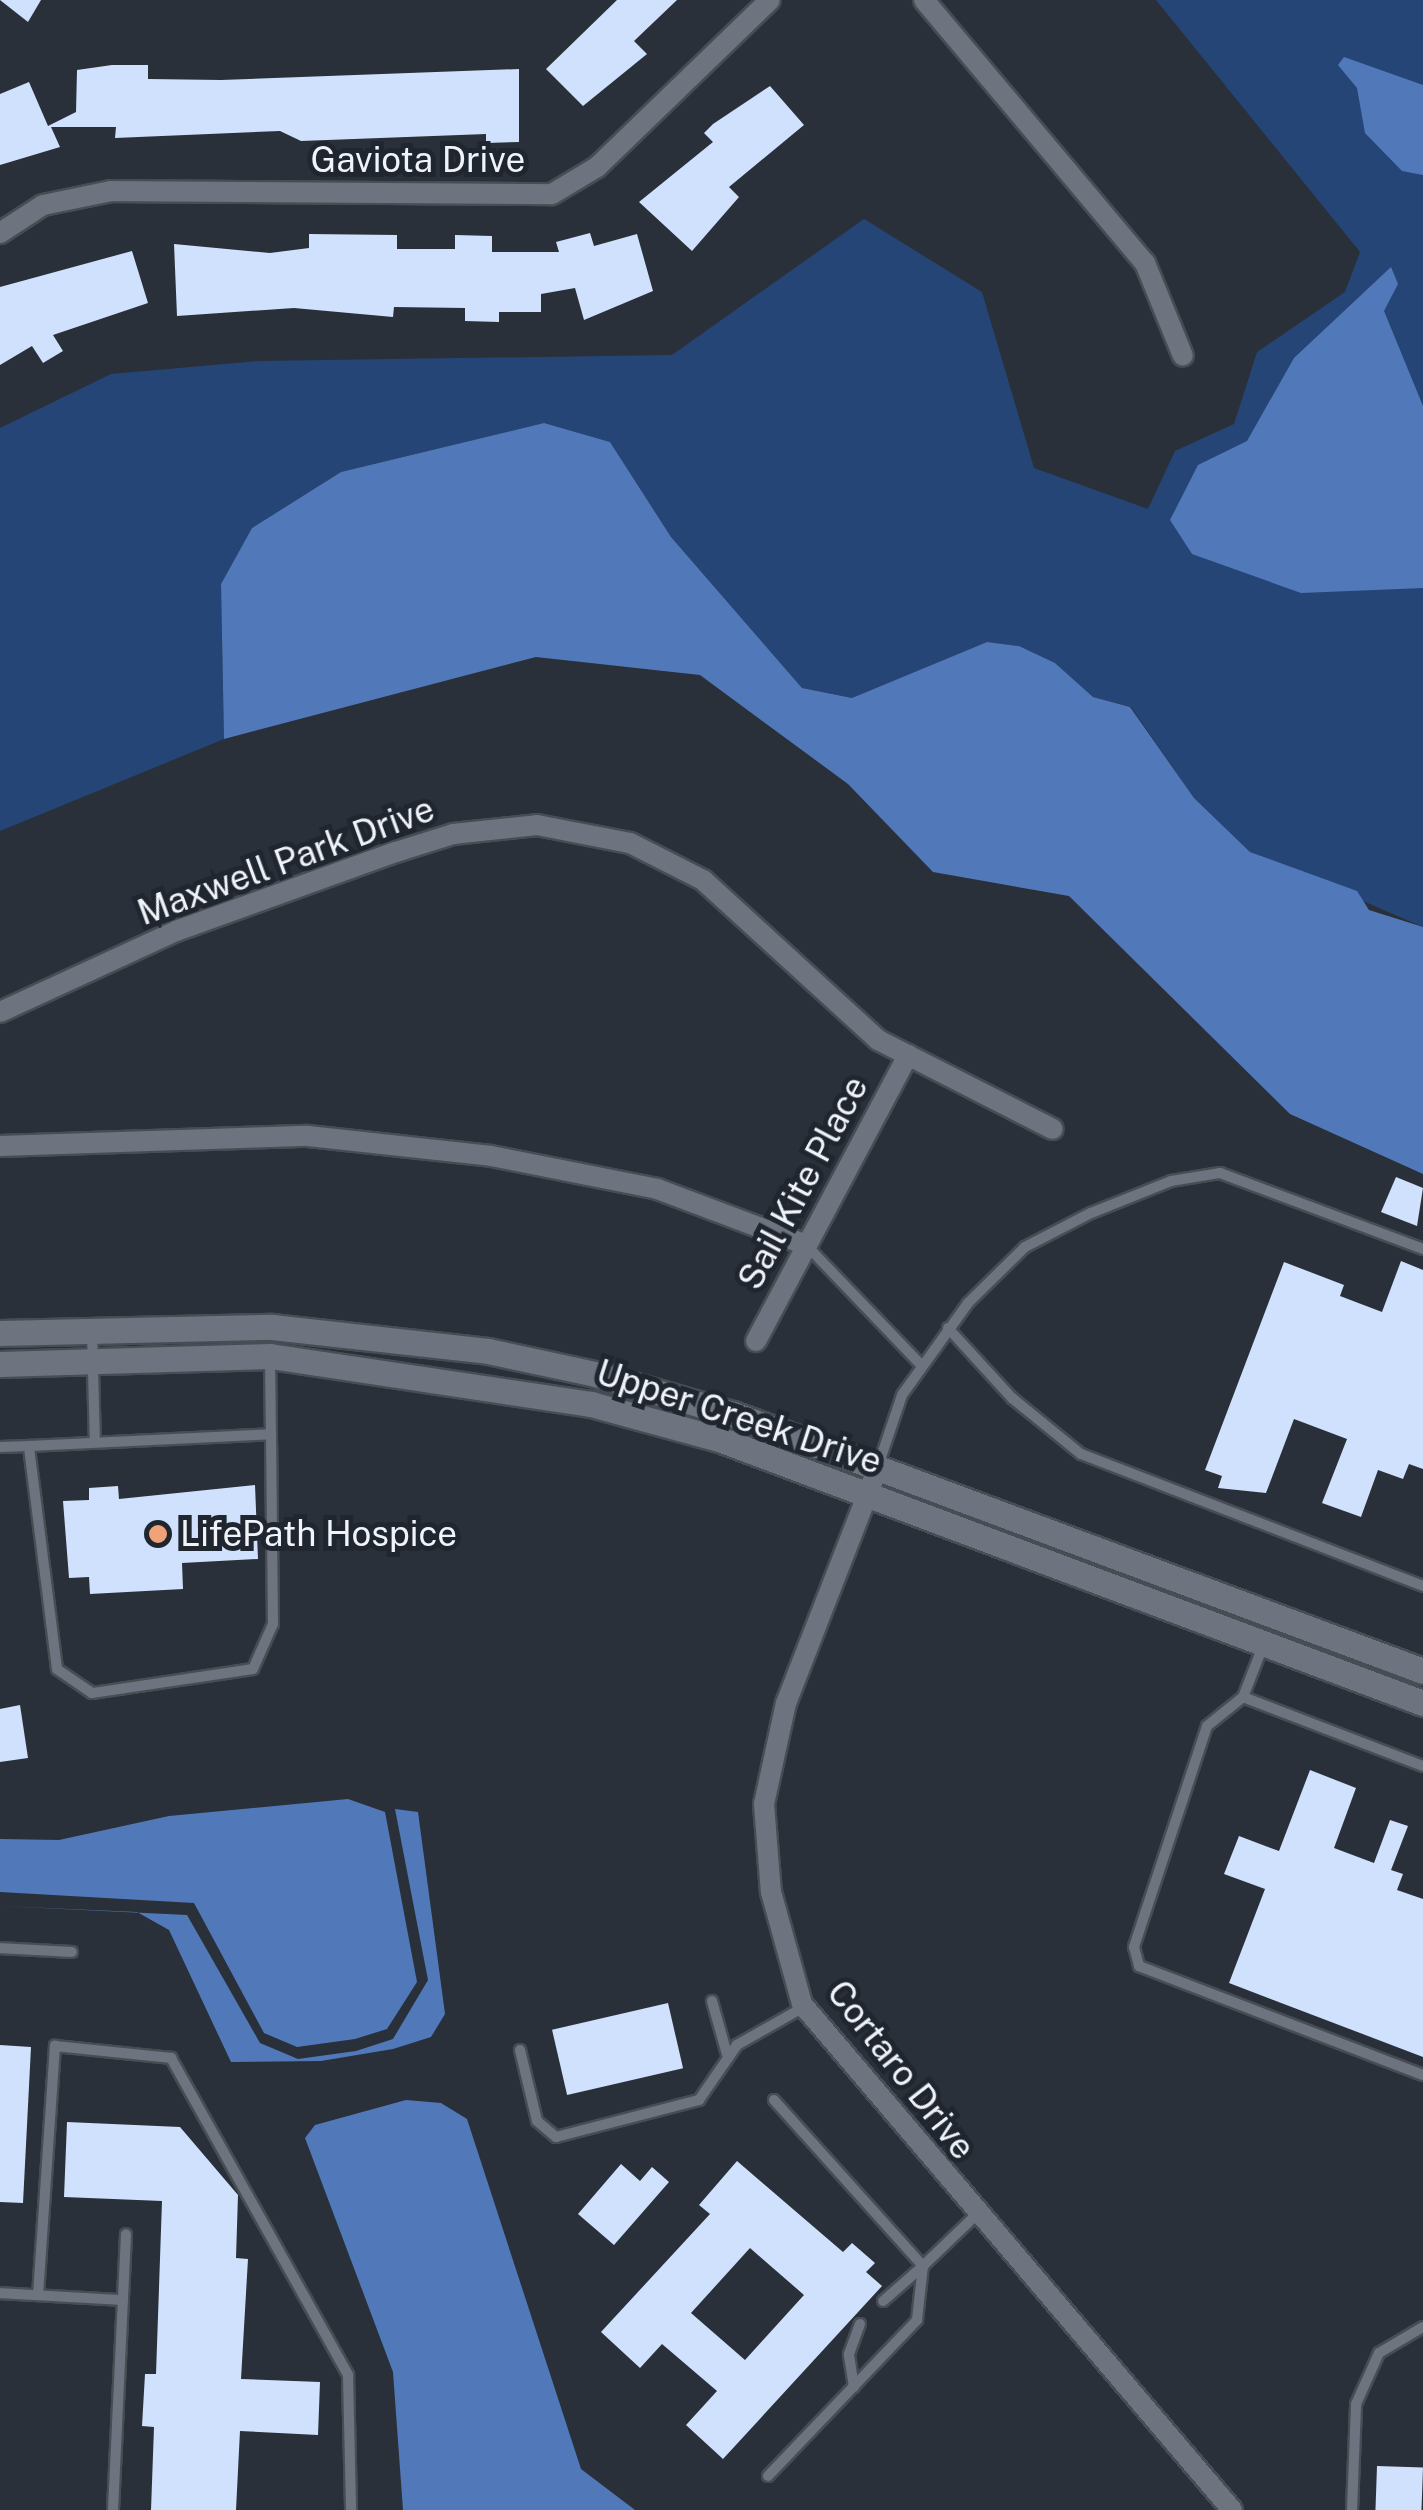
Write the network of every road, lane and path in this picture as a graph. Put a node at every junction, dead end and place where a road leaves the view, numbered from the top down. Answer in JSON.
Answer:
{"nodes":[{"id":1,"x":770,"y":0,"type":"edge"},
{"id":2,"x":924,"y":0,"type":"edge"},
{"id":3,"x":0,"y":232,"type":"edge"},
{"id":4,"x":1183,"y":356,"type":"dead end"},
{"id":5,"x":0,"y":1012,"type":"edge"},
{"id":6,"x":908,"y":1055,"type":"junction"},
{"id":7,"x":1053,"y":1129,"type":"dead end"},
{"id":8,"x":0,"y":1146,"type":"edge"},
{"id":9,"x":806,"y":1245,"type":"junction"},
{"id":10,"x":1423,"y":1249,"type":"edge"},
{"id":11,"x":92,"y":1325,"type":"junction"},
{"id":12,"x":948,"y":1328,"type":"junction"},
{"id":13,"x":0,"y":1333,"type":"edge"},
{"id":14,"x":756,"y":1341,"type":"dead end"},
{"id":15,"x":270,"y":1356,"type":"junction"},
{"id":16,"x":92,"y":1357,"type":"junction"},
{"id":17,"x":0,"y":1364,"type":"edge"},
{"id":18,"x":921,"y":1365,"type":"junction"},
{"id":19,"x":271,"y":1434,"type":"junction"},
{"id":20,"x":95,"y":1442,"type":"junction"},
{"id":21,"x":29,"y":1446,"type":"junction"},
{"id":22,"x":0,"y":1448,"type":"edge"},
{"id":23,"x":872,"y":1482,"type":"junction"},
{"id":24,"x":1423,"y":1586,"type":"edge"},
{"id":25,"x":1263,"y":1645,"type":"junction"},
{"id":26,"x":1423,"y":1672,"type":"edge"},
{"id":27,"x":1243,"y":1697,"type":"junction"},
{"id":28,"x":1423,"y":1703,"type":"edge"},
{"id":29,"x":1423,"y":1766,"type":"edge"},
{"id":30,"x":0,"y":1948,"type":"edge"},
{"id":31,"x":72,"y":1952,"type":"dead end"},
{"id":32,"x":712,"y":2001,"type":"dead end"},
{"id":33,"x":804,"y":2006,"type":"junction"},
{"id":34,"x":520,"y":2050,"type":"dead end"},
{"id":35,"x":728,"y":2058,"type":"junction"},
{"id":36,"x":1423,"y":2075,"type":"edge"},
{"id":37,"x":774,"y":2100,"type":"dead end"},
{"id":38,"x":975,"y":2216,"type":"junction"},
{"id":39,"x":126,"y":2234,"type":"dead end"},
{"id":40,"x":922,"y":2266,"type":"junction"},
{"id":41,"x":0,"y":2293,"type":"edge"},
{"id":42,"x":38,"y":2295,"type":"junction"},
{"id":43,"x":123,"y":2300,"type":"junction"},
{"id":44,"x":883,"y":2300,"type":"dead end"},
{"id":45,"x":860,"y":2324,"type":"dead end"},
{"id":46,"x":1423,"y":2327,"type":"edge"},
{"id":47,"x":854,"y":2387,"type":"junction"},
{"id":48,"x":768,"y":2476,"type":"dead end"},
{"id":49,"x":113,"y":2510,"type":"edge"},
{"id":50,"x":352,"y":2510,"type":"edge"},
{"id":51,"x":1232,"y":2510,"type":"edge"},
{"id":52,"x":1352,"y":2510,"type":"edge"}],
"edges":[{"from":1,"to":3,"type":"street","name":"Gaviota Drive"},
{"from":2,"to":4,"type":"street"},
{"from":5,"to":6,"type":"street","name":"Maxwell Park Drive"},
{"from":6,"to":7,"type":"street","name":"Maxwell Park Drive"},
{"from":6,"to":9,"type":"street","name":"Sail Kite Place"},
{"from":8,"to":9,"type":"street"},
{"from":9,"to":14,"type":"street","name":"Sail Kite Place"},
{"from":9,"to":18,"type":"lane"},
{"from":10,"to":12,"type":"lane"},
{"from":11,"to":13,"type":"street","name":"Upper Creek Drive"},
{"from":11,"to":16,"type":"lane"},
{"from":11,"to":23,"type":"street","name":"Upper Creek Drive"},
{"from":12,"to":18,"type":"lane"},
{"from":12,"to":24,"type":"lane"},
{"from":15,"to":16,"type":"street","name":"Upper Creek Drive"},
{"from":15,"to":19,"type":"lane"},
{"from":15,"to":23,"type":"street","name":"Upper Creek Drive"},
{"from":16,"to":17,"type":"street","name":"Upper Creek Drive"},
{"from":16,"to":20,"type":"lane"},
{"from":18,"to":23,"type":"lane"},
{"from":19,"to":20,"type":"lane"},
{"from":19,"to":21,"type":"lane"},
{"from":20,"to":21,"type":"lane"},
{"from":21,"to":22,"type":"lane"},
{"from":23,"to":25,"type":"street","name":"Upper Creek Drive"},
{"from":23,"to":26,"type":"street","name":"Upper Creek Drive"},
{"from":23,"to":33,"type":"street","name":"Cortaro Drive"},
{"from":25,"to":27,"type":"lane"},
{"from":25,"to":28,"type":"street","name":"Upper Creek Drive"},
{"from":27,"to":29,"type":"lane"},
{"from":27,"to":36,"type":"lane"},
{"from":30,"to":31,"type":"lane"},
{"from":32,"to":35,"type":"lane"},
{"from":33,"to":35,"type":"lane"},
{"from":33,"to":38,"type":"street","name":"Cortaro Drive"},
{"from":34,"to":35,"type":"lane"},
{"from":37,"to":40,"type":"lane"},
{"from":38,"to":40,"type":"lane"},
{"from":38,"to":51,"type":"street","name":"Cortaro Drive"},
{"from":39,"to":43,"type":"lane"},
{"from":40,"to":44,"type":"lane"},
{"from":40,"to":47,"type":"lane"},
{"from":41,"to":42,"type":"lane"},
{"from":42,"to":43,"type":"lane"},
{"from":42,"to":50,"type":"lane"},
{"from":43,"to":49,"type":"lane"},
{"from":45,"to":47,"type":"lane"},
{"from":46,"to":52,"type":"lane"},
{"from":47,"to":48,"type":"lane"}]}
